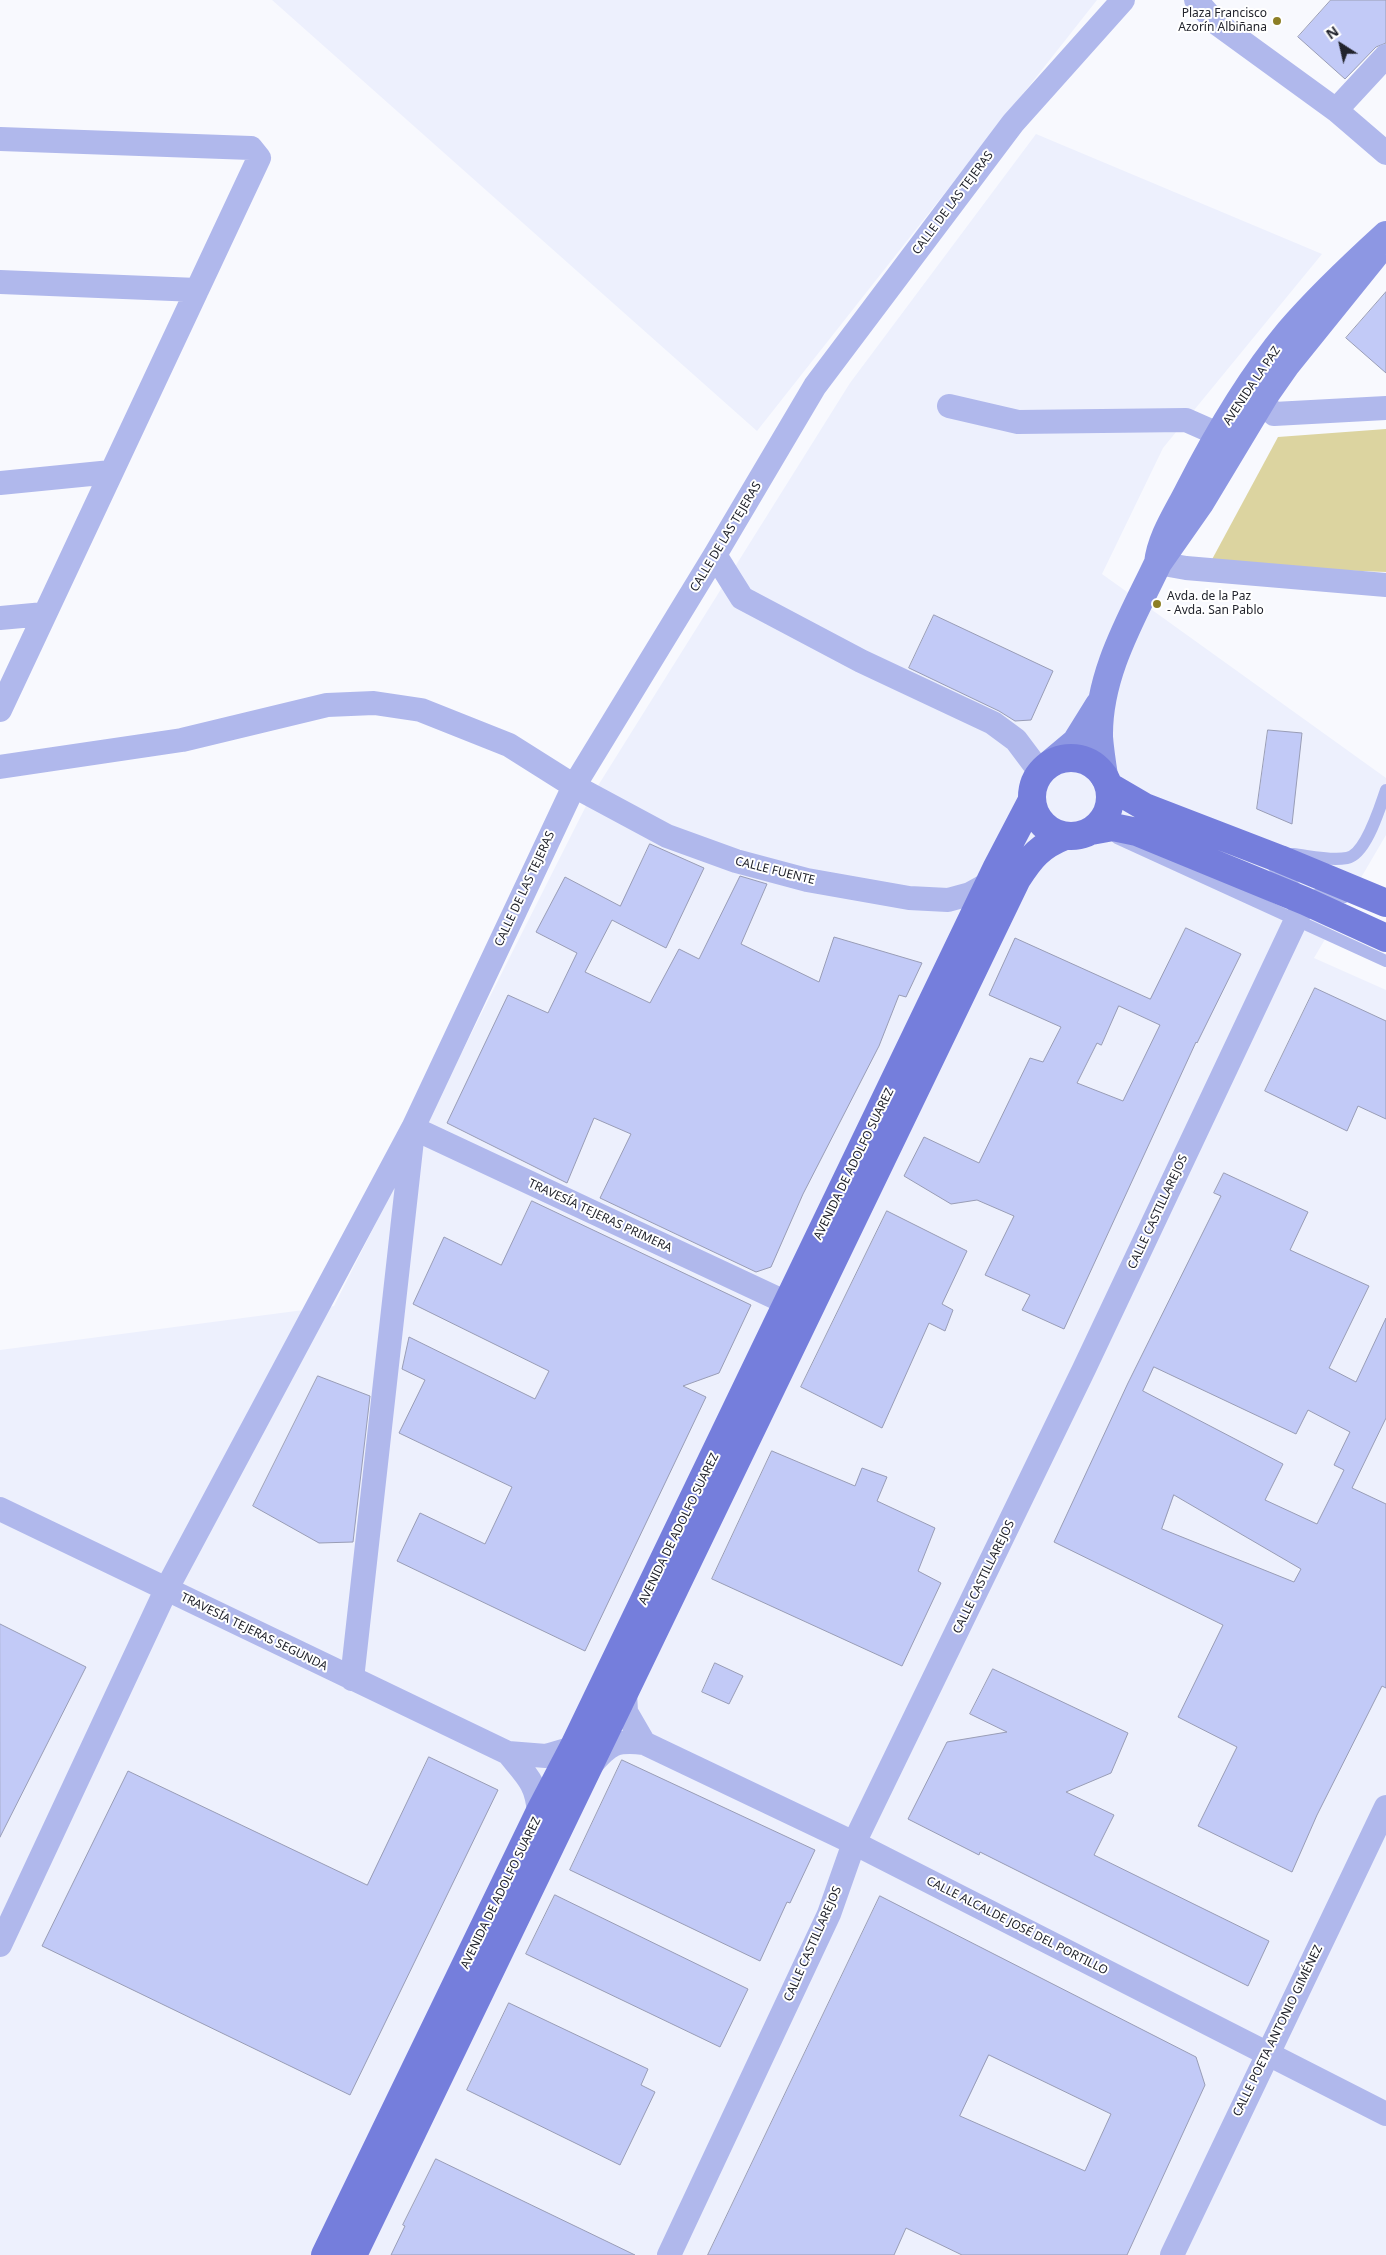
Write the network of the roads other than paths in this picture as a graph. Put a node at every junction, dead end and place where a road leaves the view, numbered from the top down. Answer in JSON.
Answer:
{"nodes":[{"id":1,"x":1123,"y":0,"type":"edge"},
{"id":2,"x":1196,"y":0,"type":"edge"},
{"id":3,"x":1386,"y":56,"type":"edge"},
{"id":4,"x":1336,"y":110,"type":"junction"},
{"id":5,"x":0,"y":139,"type":"edge"},
{"id":6,"x":1386,"y":153,"type":"edge"},
{"id":7,"x":1386,"y":235,"type":"edge"},
{"id":8,"x":1386,"y":241,"type":"edge"},
{"id":9,"x":0,"y":282,"type":"edge"},
{"id":10,"x":197,"y":290,"type":"junction"},
{"id":11,"x":1265,"y":395,"type":"junction"},
{"id":12,"x":950,"y":406,"type":"dead end"},
{"id":13,"x":1386,"y":408,"type":"edge"},
{"id":14,"x":1220,"y":435,"type":"junction"},
{"id":15,"x":111,"y":472,"type":"junction"},
{"id":16,"x":0,"y":483,"type":"edge"},
{"id":17,"x":715,"y":555,"type":"junction"},
{"id":18,"x":1158,"y":563,"type":"junction"},
{"id":19,"x":1386,"y":585,"type":"edge"},
{"id":20,"x":44,"y":614,"type":"junction"},
{"id":21,"x":0,"y":618,"type":"edge"},
{"id":22,"x":1104,"y":694,"type":"junction"},
{"id":23,"x":0,"y":710,"type":"edge"},
{"id":24,"x":0,"y":767,"type":"edge"},
{"id":25,"x":1045,"y":768,"type":"junction"},
{"id":26,"x":1106,"y":781,"type":"junction"},
{"id":27,"x":574,"y":786,"type":"junction"},
{"id":28,"x":1386,"y":790,"type":"edge"},
{"id":29,"x":1031,"y":802,"type":"junction"},
{"id":30,"x":1145,"y":808,"type":"junction"},
{"id":31,"x":1078,"y":834,"type":"junction"},
{"id":32,"x":1258,"y":850,"type":"junction"},
{"id":33,"x":988,"y":884,"type":"junction"},
{"id":34,"x":1386,"y":903,"type":"edge"},
{"id":35,"x":1300,"y":911,"type":"junction"},
{"id":36,"x":1386,"y":914,"type":"edge"},
{"id":37,"x":1386,"y":938,"type":"edge"},
{"id":38,"x":1386,"y":962,"type":"edge"},
{"id":39,"x":413,"y":1128,"type":"junction"},
{"id":40,"x":787,"y":1303,"type":"junction"},
{"id":41,"x":0,"y":1509,"type":"edge"},
{"id":42,"x":166,"y":1590,"type":"junction"},
{"id":43,"x":352,"y":1679,"type":"junction"},
{"id":44,"x":625,"y":1693,"type":"junction"},
{"id":45,"x":644,"y":1744,"type":"junction"},
{"id":46,"x":508,"y":1753,"type":"junction"},
{"id":47,"x":580,"y":1759,"type":"junction"},
{"id":48,"x":1386,"y":1807,"type":"edge"},
{"id":49,"x":539,"y":1813,"type":"junction"},
{"id":50,"x":854,"y":1843,"type":"junction"},
{"id":51,"x":0,"y":1945,"type":"edge"},
{"id":52,"x":1267,"y":2054,"type":"junction"},
{"id":53,"x":1386,"y":2114,"type":"edge"},
{"id":54,"x":325,"y":2255,"type":"edge"},
{"id":55,"x":353,"y":2255,"type":"edge"},
{"id":56,"x":668,"y":2255,"type":"edge"},
{"id":57,"x":1172,"y":2255,"type":"edge"}],
"edges":[{"from":1,"to":17,"type":"street","name":"CALLE DE LAS TEJERAS"},
{"from":2,"to":4,"type":"street"},
{"from":3,"to":4,"type":"street"},
{"from":4,"to":6,"type":"street"},
{"from":5,"to":10,"type":"street"},
{"from":7,"to":14,"type":"main road","name":"AVENIDA LA PAZ"},
{"from":8,"to":11,"type":"main road","name":"AVENIDA LA PAZ"},
{"from":9,"to":10,"type":"street"},
{"from":10,"to":15,"type":"street"},
{"from":11,"to":13,"type":"street"},
{"from":11,"to":18,"type":"main road","name":"AVENIDA LA PAZ"},
{"from":12,"to":14,"type":"street"},
{"from":14,"to":18,"type":"main road","name":"AVENIDA LA PAZ"},
{"from":15,"to":16,"type":"street"},
{"from":15,"to":20,"type":"street"},
{"from":17,"to":25,"type":"street"},
{"from":17,"to":27,"type":"street","name":"CALLE DE LAS TEJERAS"},
{"from":18,"to":19,"type":"street"},
{"from":18,"to":22,"type":"main road","name":"AVENIDA LA PAZ"},
{"from":20,"to":21,"type":"street"},
{"from":20,"to":23,"type":"street"},
{"from":22,"to":25,"type":"main road","name":"AVENIDA LA PAZ"},
{"from":22,"to":26,"type":"main road","name":"AVENIDA LA PAZ"},
{"from":24,"to":27,"type":"street","name":"CALLE FUENTE"},
{"from":25,"to":26,"type":"main road"},
{"from":25,"to":29,"type":"main road"},
{"from":26,"to":30,"type":"main road"},
{"from":26,"to":31,"type":"main road"},
{"from":27,"to":33,"type":"street","name":"CALLE FUENTE"},
{"from":27,"to":39,"type":"street","name":"CALLE DE LAS TEJERAS"},
{"from":28,"to":32,"type":"lane"},
{"from":29,"to":31,"type":"main road"},
{"from":29,"to":33,"type":"main road","name":"AVENIDA DE ADOLFO SUAREZ"},
{"from":30,"to":32,"type":"main road"},
{"from":30,"to":35,"type":"lane"},
{"from":31,"to":35,"type":"main road"},
{"from":31,"to":44,"type":"main road","name":"AVENIDA DE ADOLFO SUAREZ"},
{"from":32,"to":34,"type":"main road"},
{"from":33,"to":40,"type":"main road","name":"AVENIDA DE ADOLFO SUAREZ"},
{"from":35,"to":36,"type":"lane"},
{"from":35,"to":37,"type":"main road"},
{"from":35,"to":38,"type":"lane"},
{"from":35,"to":50,"type":"street","name":"CALLE CASTILLAREJOS"},
{"from":39,"to":40,"type":"street","name":"TRAVESÍA TEJERAS PRIMERA"},
{"from":39,"to":42,"type":"street","name":"CALLE DE LAS TEJERAS"},
{"from":39,"to":43,"type":"street"},
{"from":40,"to":47,"type":"main road","name":"AVENIDA DE ADOLFO SUAREZ"},
{"from":41,"to":42,"type":"street","name":"TRAVESÍA TEJERAS SEGUNDA"},
{"from":42,"to":43,"type":"street","name":"TRAVESÍA TEJERAS SEGUNDA"},
{"from":42,"to":51,"type":"street","name":"CALLE DE LAS TEJERAS"},
{"from":43,"to":46,"type":"street","name":"TRAVESÍA TEJERAS SEGUNDA"},
{"from":44,"to":45,"type":"street"},
{"from":44,"to":47,"type":"main road","name":"AVENIDA DE ADOLFO SUAREZ"},
{"from":45,"to":47,"type":"street"},
{"from":45,"to":50,"type":"street","name":"CALLE ALCALDE JOSÉ DEL PORTILLO"},
{"from":46,"to":47,"type":"street"},
{"from":46,"to":49,"type":"street"},
{"from":47,"to":49,"type":"main road","name":"AVENIDA DE ADOLFO SUAREZ"},
{"from":47,"to":55,"type":"main road","name":"AVENIDA DE ADOLFO SUAREZ"},
{"from":48,"to":52,"type":"street","name":"CALLE POETA ANTONIO GIMÉNEZ"},
{"from":49,"to":54,"type":"main road","name":"AVENIDA DE ADOLFO SUAREZ"},
{"from":50,"to":52,"type":"street","name":"CALLE ALCALDE JOSÉ DEL PORTILLO"},
{"from":50,"to":56,"type":"street","name":"CALLE CASTILLAREJOS"},
{"from":52,"to":53,"type":"street","name":"CALLE ALCALDE JOSÉ DEL PORTILLO"},
{"from":52,"to":57,"type":"street","name":"CALLE POETA ANTONIO GIMÉNEZ"}]}
